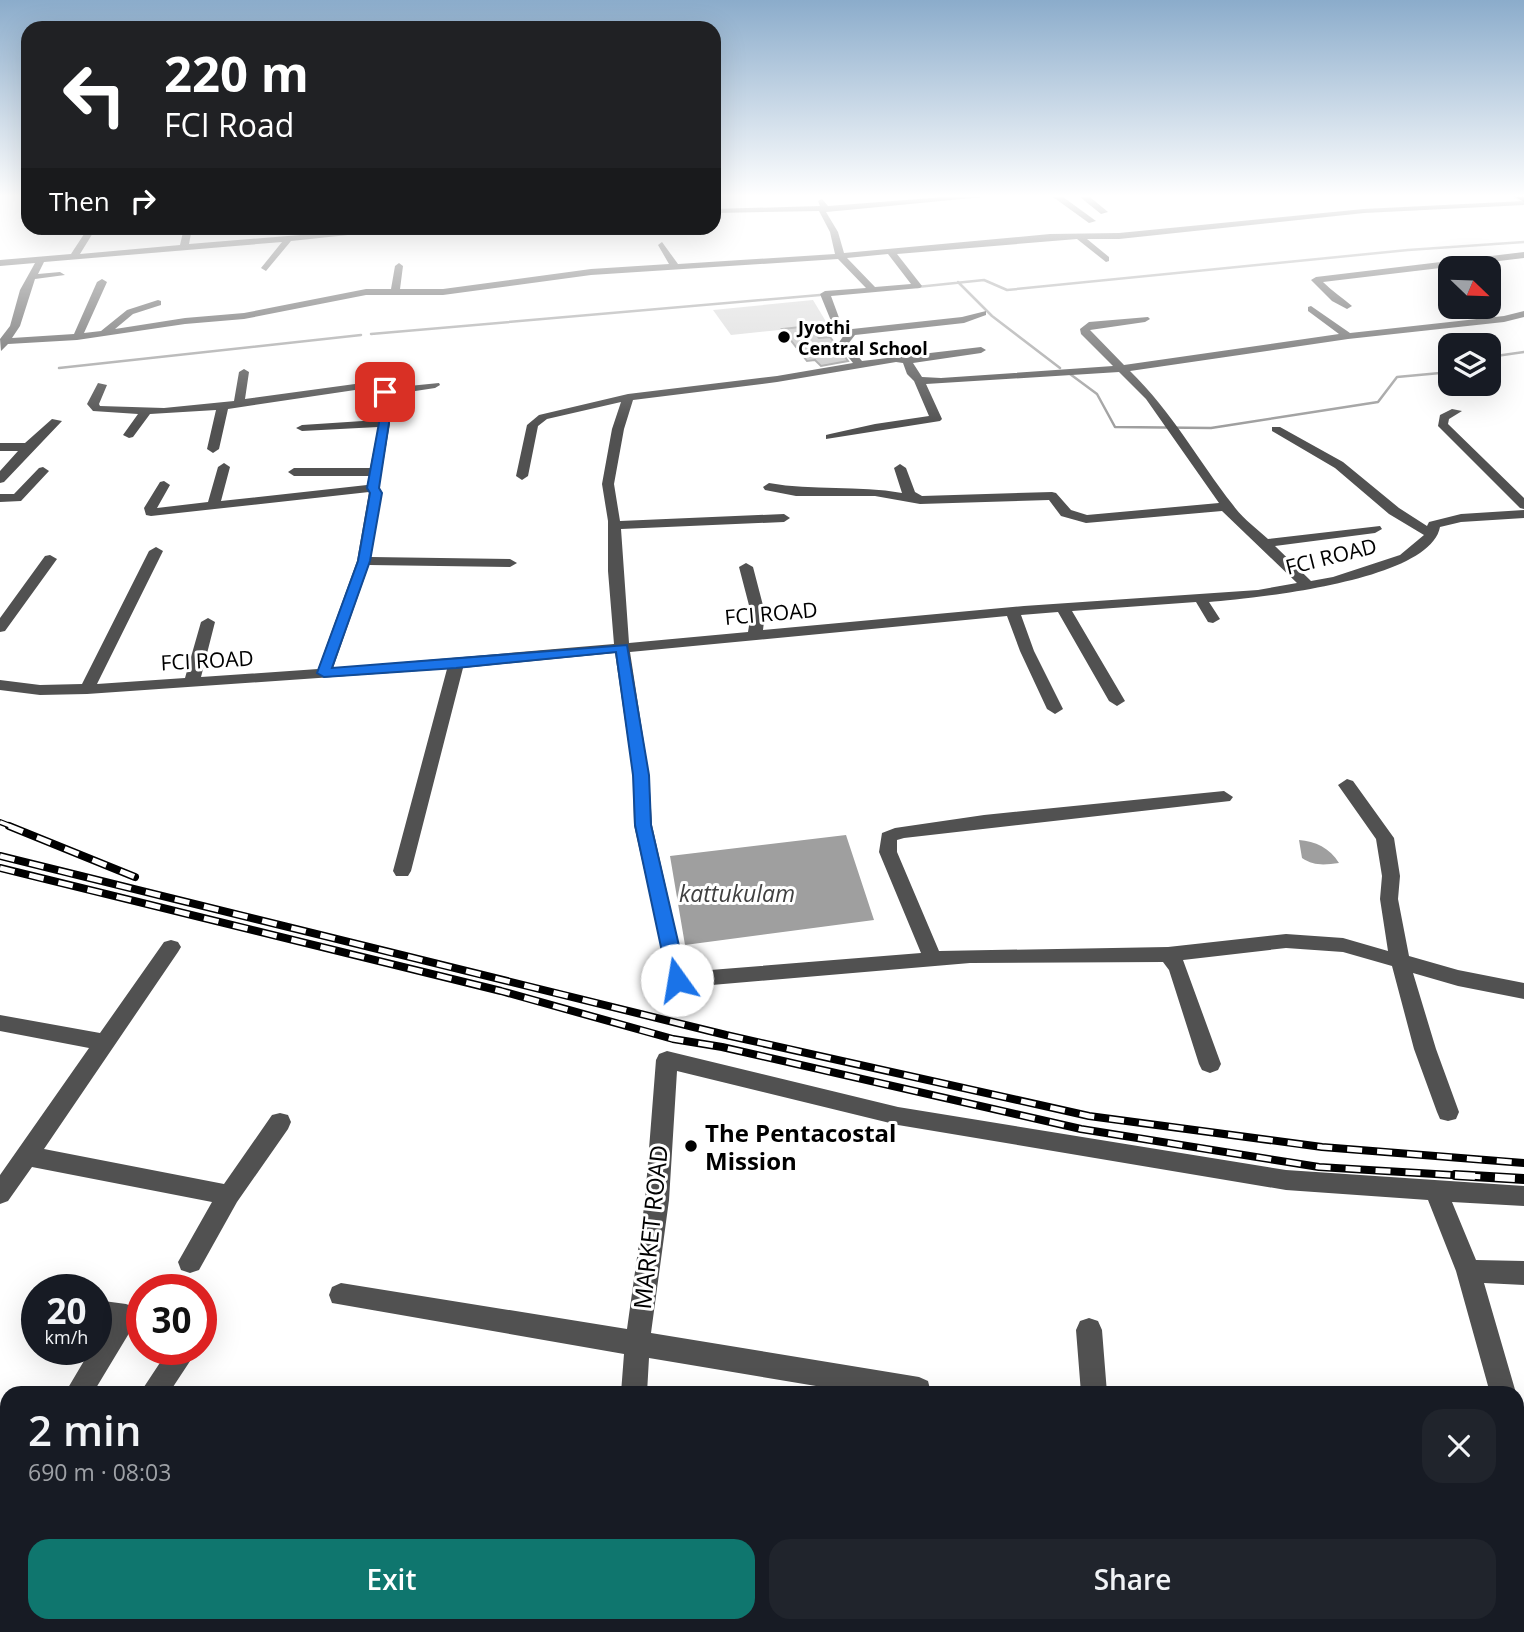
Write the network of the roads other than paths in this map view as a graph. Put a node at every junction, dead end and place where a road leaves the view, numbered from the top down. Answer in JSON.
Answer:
{"nodes":[{"id":1,"x":33,"y":273,"type":"edge"},
{"id":2,"x":398,"y":273,"type":"edge"},
{"id":3,"x":559,"y":273,"type":"edge"},
{"id":4,"x":857,"y":273,"type":"edge"},
{"id":5,"x":907,"y":273,"type":"edge"},
{"id":6,"x":1373,"y":273,"type":"edge"},
{"id":7,"x":60,"y":275,"type":"dead end"},
{"id":8,"x":31,"y":277,"type":"junction"},
{"id":9,"x":102,"y":282,"type":"dead end"},
{"id":10,"x":395,"y":290,"type":"junction"},
{"id":11,"x":873,"y":290,"type":"junction"},
{"id":12,"x":1347,"y":306,"type":"dead end"},
{"id":13,"x":1311,"y":309,"type":"dead end"},
{"id":14,"x":983,"y":313,"type":"dead end"},
{"id":15,"x":1524,"y":314,"type":"edge"},
{"id":16,"x":231,"y":317,"type":"junction"},
{"id":17,"x":1145,"y":319,"type":"dead end"},
{"id":18,"x":177,"y":323,"type":"junction"},
{"id":19,"x":235,"y":330,"type":"dead end"},
{"id":20,"x":841,"y":333,"type":"dead end"},
{"id":21,"x":102,"y":334,"type":"junction"},
{"id":22,"x":1348,"y":336,"type":"junction"},
{"id":23,"x":77,"y":337,"type":"junction"},
{"id":24,"x":2,"y":344,"type":"edge"},
{"id":25,"x":981,"y":349,"type":"dead end"},
{"id":26,"x":906,"y":361,"type":"junction"},
{"id":27,"x":859,"y":364,"type":"junction"},
{"id":28,"x":1125,"y":370,"type":"junction"},
{"id":29,"x":244,"y":372,"type":"dead end"},
{"id":30,"x":919,"y":380,"type":"junction"},
{"id":31,"x":102,"y":385,"type":"dead end"},
{"id":32,"x":435,"y":385,"type":"dead end"},
{"id":33,"x":385,"y":392,"type":"junction"},
{"id":34,"x":628,"y":397,"type":"junction"},
{"id":35,"x":239,"y":404,"type":"junction"},
{"id":36,"x":223,"y":406,"type":"junction"},
{"id":37,"x":146,"y":411,"type":"junction"},
{"id":38,"x":1456,"y":411,"type":"dead end"},
{"id":39,"x":56,"y":421,"type":"dead end"},
{"id":40,"x":384,"y":423,"type":"junction"},
{"id":41,"x":302,"y":428,"type":"dead end"},
{"id":42,"x":1276,"y":429,"type":"dead end"},
{"id":43,"x":129,"y":435,"type":"dead end"},
{"id":44,"x":830,"y":437,"type":"dead end"},
{"id":45,"x":0,"y":447,"type":"edge"},
{"id":46,"x":28,"y":447,"type":"junction"},
{"id":47,"x":213,"y":449,"type":"dead end"},
{"id":48,"x":224,"y":467,"type":"dead end"},
{"id":49,"x":900,"y":468,"type":"dead end"},
{"id":50,"x":43,"y":471,"type":"dead end"},
{"id":51,"x":294,"y":472,"type":"dead end"},
{"id":52,"x":376,"y":472,"type":"junction"},
{"id":53,"x":522,"y":476,"type":"dead end"},
{"id":54,"x":0,"y":479,"type":"edge"},
{"id":55,"x":164,"y":485,"type":"dead end"},
{"id":56,"x":769,"y":487,"type":"dead end"},
{"id":57,"x":373,"y":488,"type":"junction"},
{"id":58,"x":0,"y":498,"type":"edge"},
{"id":59,"x":911,"y":498,"type":"junction"},
{"id":60,"x":214,"y":505,"type":"junction"},
{"id":61,"x":1524,"y":505,"type":"edge"},
{"id":62,"x":1229,"y":509,"type":"junction"},
{"id":63,"x":1524,"y":514,"type":"edge"},
{"id":64,"x":783,"y":518,"type":"dead end"},
{"id":65,"x":614,"y":525,"type":"junction"},
{"id":66,"x":1375,"y":529,"type":"dead end"},
{"id":67,"x":1432,"y":535,"type":"junction"},
{"id":68,"x":1262,"y":544,"type":"junction"},
{"id":69,"x":156,"y":551,"type":"dead end"},
{"id":70,"x":50,"y":559,"type":"dead end"},
{"id":71,"x":364,"y":561,"type":"junction"},
{"id":72,"x":510,"y":563,"type":"dead end"},
{"id":73,"x":746,"y":567,"type":"dead end"},
{"id":74,"x":1308,"y":586,"type":"junction"},
{"id":75,"x":1200,"y":598,"type":"junction"},
{"id":76,"x":1063,"y":608,"type":"junction"},
{"id":77,"x":1012,"y":611,"type":"junction"},
{"id":78,"x":1213,"y":619,"type":"dead end"},
{"id":79,"x":208,"y":622,"type":"dead end"},
{"id":80,"x":0,"y":628,"type":"edge"},
{"id":81,"x":755,"y":635,"type":"junction"},
{"id":82,"x":622,"y":648,"type":"junction"},
{"id":83,"x":456,"y":664,"type":"junction"},
{"id":84,"x":324,"y":673,"type":"junction"},
{"id":85,"x":192,"y":682,"type":"junction"},
{"id":86,"x":0,"y":685,"type":"edge"},
{"id":87,"x":87,"y":689,"type":"junction"},
{"id":88,"x":1117,"y":701,"type":"dead end"},
{"id":89,"x":1055,"y":709,"type":"dead end"},
{"id":90,"x":1347,"y":785,"type":"dead end"},
{"id":91,"x":1224,"y":797,"type":"dead end"},
{"id":92,"x":402,"y":871,"type":"dead end"},
{"id":93,"x":171,"y":947,"type":"dead end"},
{"id":94,"x":1168,"y":954,"type":"junction"},
{"id":95,"x":933,"y":959,"type":"junction"},
{"id":96,"x":1400,"y":961,"type":"junction"},
{"id":97,"x":1524,"y":991,"type":"edge"},
{"id":98,"x":0,"y":1023,"type":"edge"},
{"id":99,"x":104,"y":1042,"type":"junction"},
{"id":100,"x":1210,"y":1064,"type":"dead end"},
{"id":101,"x":1448,"y":1112,"type":"dead end"},
{"id":102,"x":280,"y":1122,"type":"dead end"},
{"id":103,"x":26,"y":1156,"type":"junction"},
{"id":104,"x":1435,"y":1189,"type":"junction"},
{"id":105,"x":0,"y":1194,"type":"edge"},
{"id":106,"x":229,"y":1195,"type":"junction"},
{"id":107,"x":1524,"y":1196,"type":"edge"},
{"id":108,"x":190,"y":1262,"type":"dead end"},
{"id":109,"x":1468,"y":1271,"type":"junction"},
{"id":110,"x":1524,"y":1273,"type":"edge"},
{"id":111,"x":341,"y":1295,"type":"dead end"},
{"id":112,"x":126,"y":1330,"type":"edge"},
{"id":113,"x":1089,"y":1330,"type":"dead end"},
{"id":114,"x":637,"y":1346,"type":"junction"},
{"id":115,"x":173,"y":1365,"type":"edge"},
{"id":116,"x":83,"y":1386,"type":"edge"},
{"id":117,"x":158,"y":1386,"type":"edge"},
{"id":118,"x":634,"y":1386,"type":"edge"},
{"id":119,"x":893,"y":1386,"type":"edge"},
{"id":120,"x":1093,"y":1386,"type":"edge"},
{"id":121,"x":1501,"y":1386,"type":"edge"}],
"edges":[{"from":1,"to":8,"type":"street"},
{"from":2,"to":10,"type":"street"},
{"from":3,"to":10,"type":"street"},
{"from":4,"to":11,"type":"street"},
{"from":5,"to":11,"type":"street"},
{"from":6,"to":12,"type":"street"},
{"from":7,"to":8,"type":"street"},
{"from":8,"to":24,"type":"street"},
{"from":9,"to":23,"type":"street"},
{"from":10,"to":16,"type":"street"},
{"from":11,"to":20,"type":"street"},
{"from":13,"to":22,"type":"street"},
{"from":14,"to":27,"type":"street"},
{"from":15,"to":22,"type":"street"},
{"from":16,"to":18,"type":"street"},
{"from":16,"to":19,"type":"street"},
{"from":17,"to":28,"type":"street"},
{"from":18,"to":21,"type":"street"},
{"from":18,"to":21,"type":"street"},
{"from":21,"to":23,"type":"street"},
{"from":22,"to":28,"type":"street"},
{"from":23,"to":24,"type":"street"},
{"from":25,"to":26,"type":"street"},
{"from":26,"to":27,"type":"street"},
{"from":26,"to":30,"type":"street"},
{"from":27,"to":34,"type":"street"},
{"from":28,"to":30,"type":"street"},
{"from":28,"to":62,"type":"street"},
{"from":29,"to":35,"type":"street"},
{"from":30,"to":44,"type":"street"},
{"from":31,"to":37,"type":"street"},
{"from":32,"to":33,"type":"street"},
{"from":33,"to":35,"type":"street"},
{"from":33,"to":40,"type":"street"},
{"from":34,"to":53,"type":"street"},
{"from":34,"to":65,"type":"street"},
{"from":35,"to":36,"type":"street"},
{"from":36,"to":37,"type":"street"},
{"from":36,"to":47,"type":"street"},
{"from":37,"to":43,"type":"street"},
{"from":38,"to":61,"type":"street"},
{"from":39,"to":46,"type":"street"},
{"from":40,"to":41,"type":"street"},
{"from":40,"to":52,"type":"street"},
{"from":42,"to":67,"type":"street"},
{"from":45,"to":46,"type":"street"},
{"from":46,"to":54,"type":"street"},
{"from":48,"to":60,"type":"street"},
{"from":49,"to":59,"type":"street"},
{"from":50,"to":58,"type":"street"},
{"from":51,"to":52,"type":"street"},
{"from":52,"to":57,"type":"street"},
{"from":55,"to":60,"type":"street"},
{"from":56,"to":59,"type":"street"},
{"from":57,"to":60,"type":"street"},
{"from":57,"to":71,"type":"street"},
{"from":59,"to":62,"type":"street"},
{"from":62,"to":68,"type":"street"},
{"from":63,"to":67,"type":"street","name":"FCI ROAD"},
{"from":64,"to":65,"type":"street"},
{"from":65,"to":82,"type":"street"},
{"from":66,"to":68,"type":"street"},
{"from":67,"to":74,"type":"street","name":"FCI ROAD"},
{"from":68,"to":74,"type":"street"},
{"from":69,"to":87,"type":"street"},
{"from":70,"to":80,"type":"street"},
{"from":71,"to":72,"type":"street"},
{"from":71,"to":84,"type":"street"},
{"from":73,"to":81,"type":"street"},
{"from":74,"to":75,"type":"street","name":"FCI ROAD"},
{"from":75,"to":76,"type":"street","name":"FCI ROAD"},
{"from":75,"to":78,"type":"street"},
{"from":76,"to":77,"type":"street","name":"FCI ROAD"},
{"from":76,"to":88,"type":"street"},
{"from":77,"to":81,"type":"street","name":"FCI ROAD"},
{"from":77,"to":89,"type":"street"},
{"from":79,"to":85,"type":"street"},
{"from":81,"to":82,"type":"street","name":"FCI ROAD"},
{"from":82,"to":83,"type":"street","name":"FCI ROAD"},
{"from":82,"to":95,"type":"street"},
{"from":83,"to":84,"type":"street","name":"FCI ROAD"},
{"from":83,"to":92,"type":"street"},
{"from":84,"to":85,"type":"street","name":"FCI ROAD"},
{"from":85,"to":87,"type":"street","name":"FCI ROAD"},
{"from":86,"to":87,"type":"street","name":"FCI ROAD"},
{"from":90,"to":96,"type":"street"},
{"from":91,"to":95,"type":"street"},
{"from":93,"to":99,"type":"street"},
{"from":94,"to":95,"type":"street"},
{"from":94,"to":96,"type":"street"},
{"from":94,"to":100,"type":"street"},
{"from":96,"to":97,"type":"street"},
{"from":96,"to":101,"type":"street"},
{"from":98,"to":99,"type":"street"},
{"from":99,"to":103,"type":"street"},
{"from":102,"to":106,"type":"street"},
{"from":103,"to":105,"type":"street"},
{"from":103,"to":106,"type":"street"},
{"from":104,"to":107,"type":"street"},
{"from":104,"to":109,"type":"street"},
{"from":104,"to":114,"type":"street","name":"MARKET ROAD"},
{"from":106,"to":108,"type":"street"},
{"from":109,"to":110,"type":"street"},
{"from":109,"to":121,"type":"street"},
{"from":111,"to":114,"type":"street"},
{"from":112,"to":116,"type":"street"},
{"from":113,"to":120,"type":"street"},
{"from":114,"to":118,"type":"street","name":"MARKET ROAD"},
{"from":114,"to":119,"type":"street"},
{"from":115,"to":117,"type":"street"}]}
